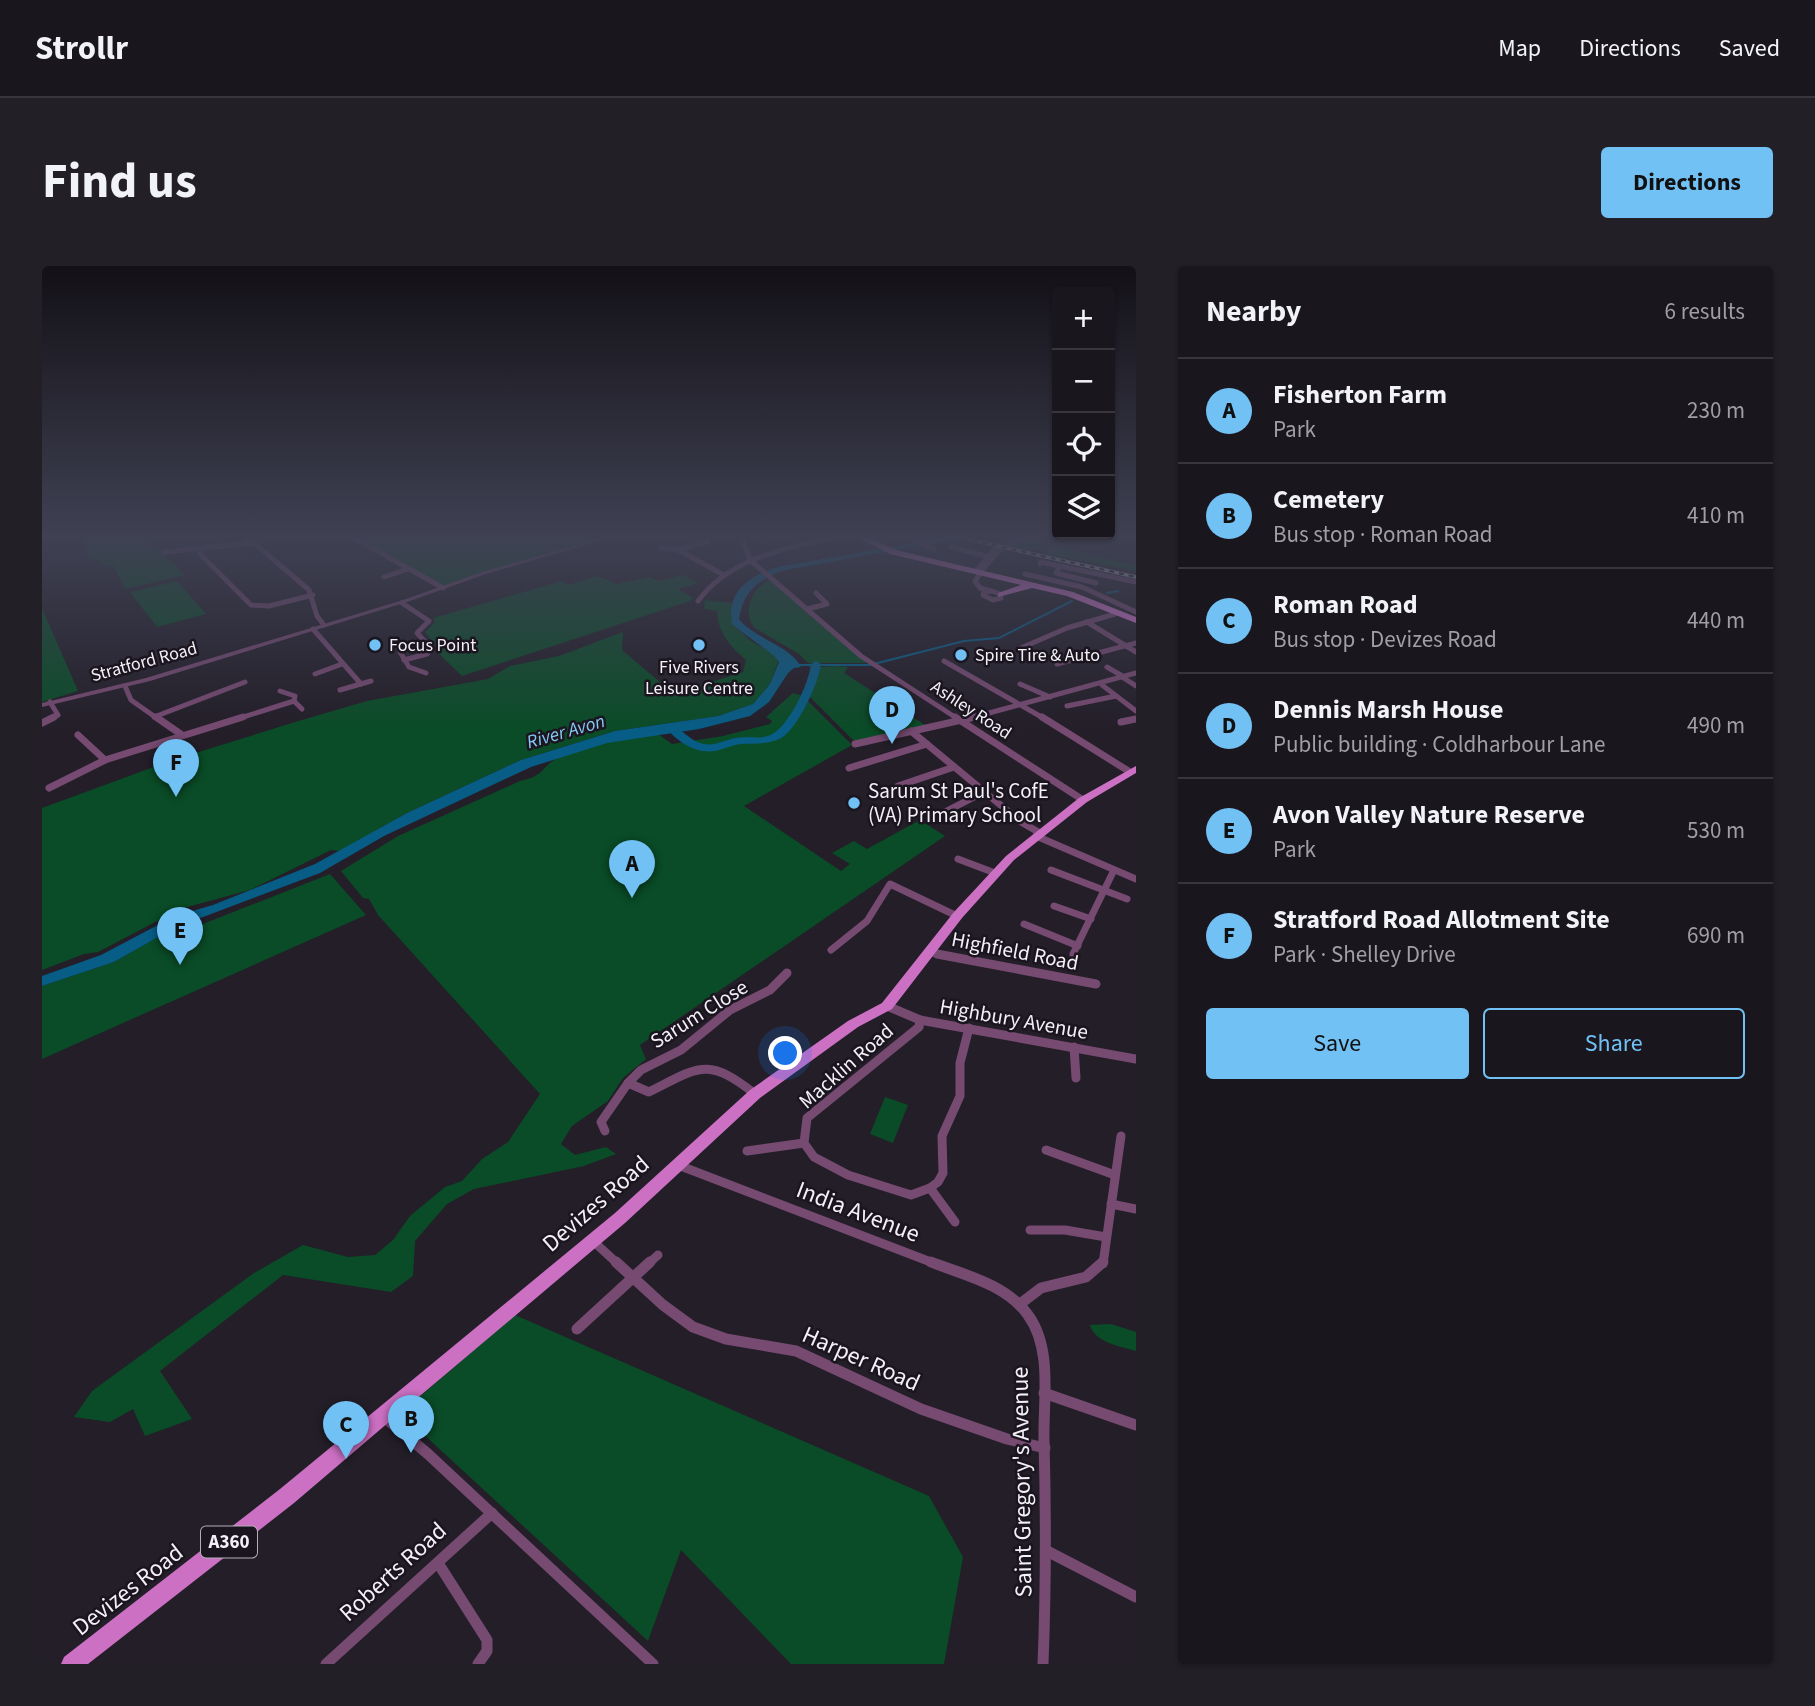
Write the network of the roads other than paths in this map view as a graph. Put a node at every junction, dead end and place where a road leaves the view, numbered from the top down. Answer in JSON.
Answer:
{"nodes":[{"id":1,"x":247,"y":601,"type":"edge"},
{"id":2,"x":288,"y":601,"type":"edge"},
{"id":3,"x":314,"y":601,"type":"edge"},
{"id":4,"x":407,"y":601,"type":"edge"},
{"id":5,"x":798,"y":601,"type":"edge"},
{"id":6,"x":824,"y":601,"type":"edge"},
{"id":7,"x":1092,"y":601,"type":"edge"},
{"id":8,"x":1099,"y":601,"type":"edge"},
{"id":9,"x":1111,"y":601,"type":"edge"},
{"id":10,"x":402,"y":603,"type":"junction"},
{"id":11,"x":807,"y":609,"type":"junction"},
{"id":12,"x":1115,"y":614,"type":"dead end"},
{"id":13,"x":1136,"y":616,"type":"edge"},
{"id":14,"x":1087,"y":622,"type":"junction"},
{"id":15,"x":324,"y":625,"type":"junction"},
{"id":16,"x":313,"y":629,"type":"junction"},
{"id":17,"x":1136,"y":643,"type":"edge"},
{"id":18,"x":1127,"y":646,"type":"junction"},
{"id":19,"x":1021,"y":648,"type":"dead end"},
{"id":20,"x":400,"y":652,"type":"dead end"},
{"id":21,"x":1136,"y":652,"type":"edge"},
{"id":22,"x":404,"y":660,"type":"junction"},
{"id":23,"x":944,"y":661,"type":"dead end"},
{"id":24,"x":342,"y":664,"type":"junction"},
{"id":25,"x":1057,"y":664,"type":"dead end"},
{"id":26,"x":1107,"y":667,"type":"dead end"},
{"id":27,"x":426,"y":673,"type":"dead end"},
{"id":28,"x":1136,"y":673,"type":"edge"},
{"id":29,"x":315,"y":674,"type":"dead end"},
{"id":30,"x":1123,"y":677,"type":"junction"},
{"id":31,"x":371,"y":681,"type":"dead end"},
{"id":32,"x":244,"y":682,"type":"dead end"},
{"id":33,"x":361,"y":684,"type":"junction"},
{"id":34,"x":1020,"y":684,"type":"dead end"},
{"id":35,"x":1102,"y":685,"type":"junction"},
{"id":36,"x":1136,"y":686,"type":"edge"},
{"id":37,"x":125,"y":687,"type":"junction"},
{"id":38,"x":340,"y":690,"type":"dead end"},
{"id":39,"x":280,"y":691,"type":"dead end"},
{"id":40,"x":1116,"y":696,"type":"junction"},
{"id":41,"x":1050,"y":697,"type":"junction"},
{"id":42,"x":294,"y":701,"type":"junction"},
{"id":43,"x":46,"y":704,"type":"edge"},
{"id":44,"x":1023,"y":705,"type":"junction"},
{"id":45,"x":1068,"y":706,"type":"dead end"},
{"id":46,"x":302,"y":709,"type":"dead end"},
{"id":47,"x":1135,"y":709,"type":"edge"},
{"id":48,"x":154,"y":717,"type":"junction"},
{"id":49,"x":1136,"y":719,"type":"edge"},
{"id":50,"x":963,"y":722,"type":"junction"},
{"id":51,"x":1121,"y":722,"type":"dead end"},
{"id":52,"x":42,"y":723,"type":"edge"},
{"id":53,"x":911,"y":731,"type":"junction"},
{"id":54,"x":78,"y":735,"type":"dead end"},
{"id":55,"x":181,"y":735,"type":"junction"},
{"id":56,"x":855,"y":744,"type":"dead end"},
{"id":57,"x":927,"y":744,"type":"junction"},
{"id":58,"x":105,"y":760,"type":"junction"},
{"id":59,"x":954,"y":767,"type":"junction"},
{"id":60,"x":849,"y":768,"type":"dead end"},
{"id":61,"x":1133,"y":771,"type":"edge"},
{"id":62,"x":898,"y":786,"type":"dead end"},
{"id":63,"x":49,"y":788,"type":"dead end"},
{"id":64,"x":984,"y":792,"type":"junction"},
{"id":65,"x":1083,"y":800,"type":"junction"},
{"id":66,"x":937,"y":816,"type":"dead end"},
{"id":67,"x":1038,"y":835,"type":"junction"},
{"id":68,"x":958,"y":859,"type":"dead end"},
{"id":69,"x":1051,"y":870,"type":"dead end"},
{"id":70,"x":1114,"y":870,"type":"junction"},
{"id":71,"x":995,"y":873,"type":"junction"},
{"id":72,"x":1136,"y":879,"type":"edge"},
{"id":73,"x":1105,"y":889,"type":"junction"},
{"id":74,"x":1127,"y":899,"type":"dead end"},
{"id":75,"x":1054,"y":906,"type":"dead end"},
{"id":76,"x":957,"y":916,"type":"junction"},
{"id":77,"x":1091,"y":919,"type":"junction"},
{"id":78,"x":1024,"y":924,"type":"dead end"},
{"id":79,"x":1078,"y":946,"type":"junction"},
{"id":80,"x":831,"y":950,"type":"dead end"},
{"id":81,"x":928,"y":952,"type":"junction"},
{"id":82,"x":1073,"y":954,"type":"dead end"},
{"id":83,"x":787,"y":973,"type":"dead end"},
{"id":84,"x":1096,"y":984,"type":"dead end"},
{"id":85,"x":887,"y":1006,"type":"junction"},
{"id":86,"x":920,"y":1020,"type":"junction"},
{"id":87,"x":969,"y":1028,"type":"junction"},
{"id":88,"x":1073,"y":1047,"type":"junction"},
{"id":89,"x":1136,"y":1059,"type":"edge"},
{"id":90,"x":1076,"y":1078,"type":"dead end"},
{"id":91,"x":628,"y":1083,"type":"junction"},
{"id":92,"x":755,"y":1094,"type":"junction"},
{"id":93,"x":605,"y":1131,"type":"dead end"},
{"id":94,"x":1121,"y":1136,"type":"dead end"},
{"id":95,"x":804,"y":1143,"type":"junction"},
{"id":96,"x":1046,"y":1150,"type":"dead end"},
{"id":97,"x":747,"y":1151,"type":"dead end"},
{"id":98,"x":678,"y":1165,"type":"junction"},
{"id":99,"x":1115,"y":1175,"type":"junction"},
{"id":100,"x":930,"y":1188,"type":"junction"},
{"id":101,"x":1111,"y":1204,"type":"junction"},
{"id":102,"x":1136,"y":1209,"type":"edge"},
{"id":103,"x":955,"y":1222,"type":"dead end"},
{"id":104,"x":1030,"y":1230,"type":"dead end"},
{"id":105,"x":1106,"y":1237,"type":"junction"},
{"id":106,"x":593,"y":1241,"type":"junction"},
{"id":107,"x":658,"y":1255,"type":"dead end"},
{"id":108,"x":633,"y":1278,"type":"junction"},
{"id":109,"x":1020,"y":1304,"type":"junction"},
{"id":110,"x":577,"y":1329,"type":"dead end"},
{"id":111,"x":1044,"y":1393,"type":"junction"},
{"id":112,"x":383,"y":1416,"type":"junction"},
{"id":113,"x":1136,"y":1425,"type":"edge"},
{"id":114,"x":1045,"y":1448,"type":"junction"},
{"id":115,"x":492,"y":1513,"type":"junction"},
{"id":116,"x":1047,"y":1551,"type":"junction"},
{"id":117,"x":438,"y":1563,"type":"junction"},
{"id":118,"x":1136,"y":1597,"type":"edge"},
{"id":119,"x":71,"y":1664,"type":"edge"},
{"id":120,"x":326,"y":1664,"type":"edge"},
{"id":121,"x":478,"y":1664,"type":"edge"},
{"id":122,"x":653,"y":1664,"type":"edge"},
{"id":123,"x":1043,"y":1664,"type":"edge"}],
"edges":[{"from":1,"to":2,"type":"street"},
{"from":3,"to":15,"type":"street"},
{"from":4,"to":10,"type":"street","name":"Stratford Road"},
{"from":5,"to":11,"type":"street","name":"Ashley Road"},
{"from":6,"to":11,"type":"street"},
{"from":7,"to":13,"type":"highway"},
{"from":8,"to":13,"type":"highway"},
{"from":9,"to":13,"type":"street"},
{"from":10,"to":15,"type":"street","name":"Stratford Road"},
{"from":10,"to":22,"type":"street"},
{"from":11,"to":50,"type":"street","name":"Ashley Road"},
{"from":12,"to":14,"type":"street"},
{"from":14,"to":18,"type":"street"},
{"from":14,"to":19,"type":"street"},
{"from":15,"to":16,"type":"street","name":"Stratford Road"},
{"from":16,"to":24,"type":"street"},
{"from":16,"to":37,"type":"street","name":"Stratford Road"},
{"from":17,"to":18,"type":"street"},
{"from":18,"to":21,"type":"street"},
{"from":18,"to":25,"type":"street"},
{"from":20,"to":22,"type":"street"},
{"from":22,"to":27,"type":"street"},
{"from":23,"to":44,"type":"street"},
{"from":24,"to":29,"type":"street"},
{"from":24,"to":33,"type":"street"},
{"from":26,"to":30,"type":"street"},
{"from":28,"to":30,"type":"street"},
{"from":30,"to":35,"type":"street"},
{"from":30,"to":36,"type":"street"},
{"from":31,"to":33,"type":"street"},
{"from":32,"to":48,"type":"street"},
{"from":33,"to":38,"type":"street"},
{"from":34,"to":41,"type":"street"},
{"from":35,"to":40,"type":"street"},
{"from":35,"to":41,"type":"street"},
{"from":37,"to":43,"type":"street","name":"Stratford Road"},
{"from":37,"to":48,"type":"street"},
{"from":39,"to":42,"type":"street"},
{"from":40,"to":45,"type":"street"},
{"from":40,"to":47,"type":"street"},
{"from":41,"to":44,"type":"street"},
{"from":42,"to":46,"type":"street"},
{"from":42,"to":55,"type":"street"},
{"from":43,"to":52,"type":"street"},
{"from":44,"to":50,"type":"street"},
{"from":44,"to":61,"type":"street"},
{"from":48,"to":55,"type":"street"},
{"from":49,"to":51,"type":"street"},
{"from":50,"to":53,"type":"street"},
{"from":50,"to":65,"type":"street","name":"Ashley Road"},
{"from":53,"to":56,"type":"street"},
{"from":53,"to":57,"type":"street"},
{"from":54,"to":58,"type":"street"},
{"from":55,"to":58,"type":"street"},
{"from":57,"to":59,"type":"street"},
{"from":57,"to":60,"type":"street"},
{"from":58,"to":63,"type":"street"},
{"from":59,"to":62,"type":"street"},
{"from":59,"to":64,"type":"street"},
{"from":61,"to":65,"type":"main road","name":"Devizes Road","number":"A360"},
{"from":64,"to":66,"type":"street"},
{"from":64,"to":67,"type":"street"},
{"from":65,"to":67,"type":"main road","name":"Devizes Road","number":"A360"},
{"from":67,"to":70,"type":"street"},
{"from":67,"to":71,"type":"main road","name":"Devizes Road","number":"A360"},
{"from":68,"to":71,"type":"street"},
{"from":69,"to":73,"type":"street"},
{"from":70,"to":72,"type":"street"},
{"from":70,"to":73,"type":"street"},
{"from":71,"to":76,"type":"main road","name":"Devizes Road","number":"A360"},
{"from":73,"to":74,"type":"street"},
{"from":73,"to":77,"type":"street"},
{"from":75,"to":77,"type":"street"},
{"from":76,"to":80,"type":"street"},
{"from":76,"to":81,"type":"main road","name":"Devizes Road","number":"A360"},
{"from":77,"to":79,"type":"street"},
{"from":78,"to":79,"type":"street"},
{"from":79,"to":82,"type":"street"},
{"from":81,"to":84,"type":"street","name":"Highfield Road"},
{"from":81,"to":85,"type":"main road","name":"Devizes Road","number":"A360"},
{"from":83,"to":91,"type":"street","name":"Sarum Close"},
{"from":85,"to":86,"type":"street","name":"Highbury Avenue"},
{"from":85,"to":92,"type":"main road","name":"Devizes Road","number":"A360"},
{"from":86,"to":87,"type":"street","name":"Highbury Avenue"},
{"from":86,"to":95,"type":"street","name":"Macklin Road"},
{"from":87,"to":88,"type":"street","name":"Highbury Avenue"},
{"from":87,"to":100,"type":"street"},
{"from":88,"to":89,"type":"street","name":"Highbury Avenue"},
{"from":88,"to":90,"type":"street"},
{"from":91,"to":92,"type":"street","name":"Sarum Close"},
{"from":91,"to":93,"type":"street","name":"Sarum Close"},
{"from":92,"to":98,"type":"main road","name":"Devizes Road","number":"A360"},
{"from":94,"to":99,"type":"street"},
{"from":95,"to":97,"type":"street","name":"Macklin Road"},
{"from":95,"to":100,"type":"street","name":"Macklin Road"},
{"from":96,"to":99,"type":"street"},
{"from":98,"to":106,"type":"main road","name":"Devizes Road","number":"A360"},
{"from":98,"to":109,"type":"street","name":"India Avenue"},
{"from":99,"to":101,"type":"street"},
{"from":100,"to":103,"type":"street"},
{"from":101,"to":102,"type":"street"},
{"from":101,"to":105,"type":"street"},
{"from":104,"to":105,"type":"street"},
{"from":105,"to":109,"type":"street"},
{"from":106,"to":108,"type":"street","name":"Harper Road"},
{"from":106,"to":112,"type":"main road","name":"Devizes Road","number":"A360"},
{"from":107,"to":108,"type":"street"},
{"from":108,"to":110,"type":"street"},
{"from":108,"to":114,"type":"street","name":"Harper Road"},
{"from":109,"to":111,"type":"street","name":"Saint Gregory's Avenue"},
{"from":111,"to":113,"type":"street"},
{"from":111,"to":114,"type":"street","name":"Saint Gregory's Avenue"},
{"from":112,"to":115,"type":"street"},
{"from":112,"to":119,"type":"main road","name":"Devizes Road","number":"A360"},
{"from":114,"to":116,"type":"street","name":"Saint Gregory's Avenue"},
{"from":115,"to":117,"type":"street","name":"Roberts Road"},
{"from":115,"to":122,"type":"street"},
{"from":116,"to":118,"type":"street"},
{"from":116,"to":123,"type":"street","name":"Saint Gregory's Avenue"},
{"from":117,"to":120,"type":"street","name":"Roberts Road"},
{"from":117,"to":121,"type":"street"}]}
